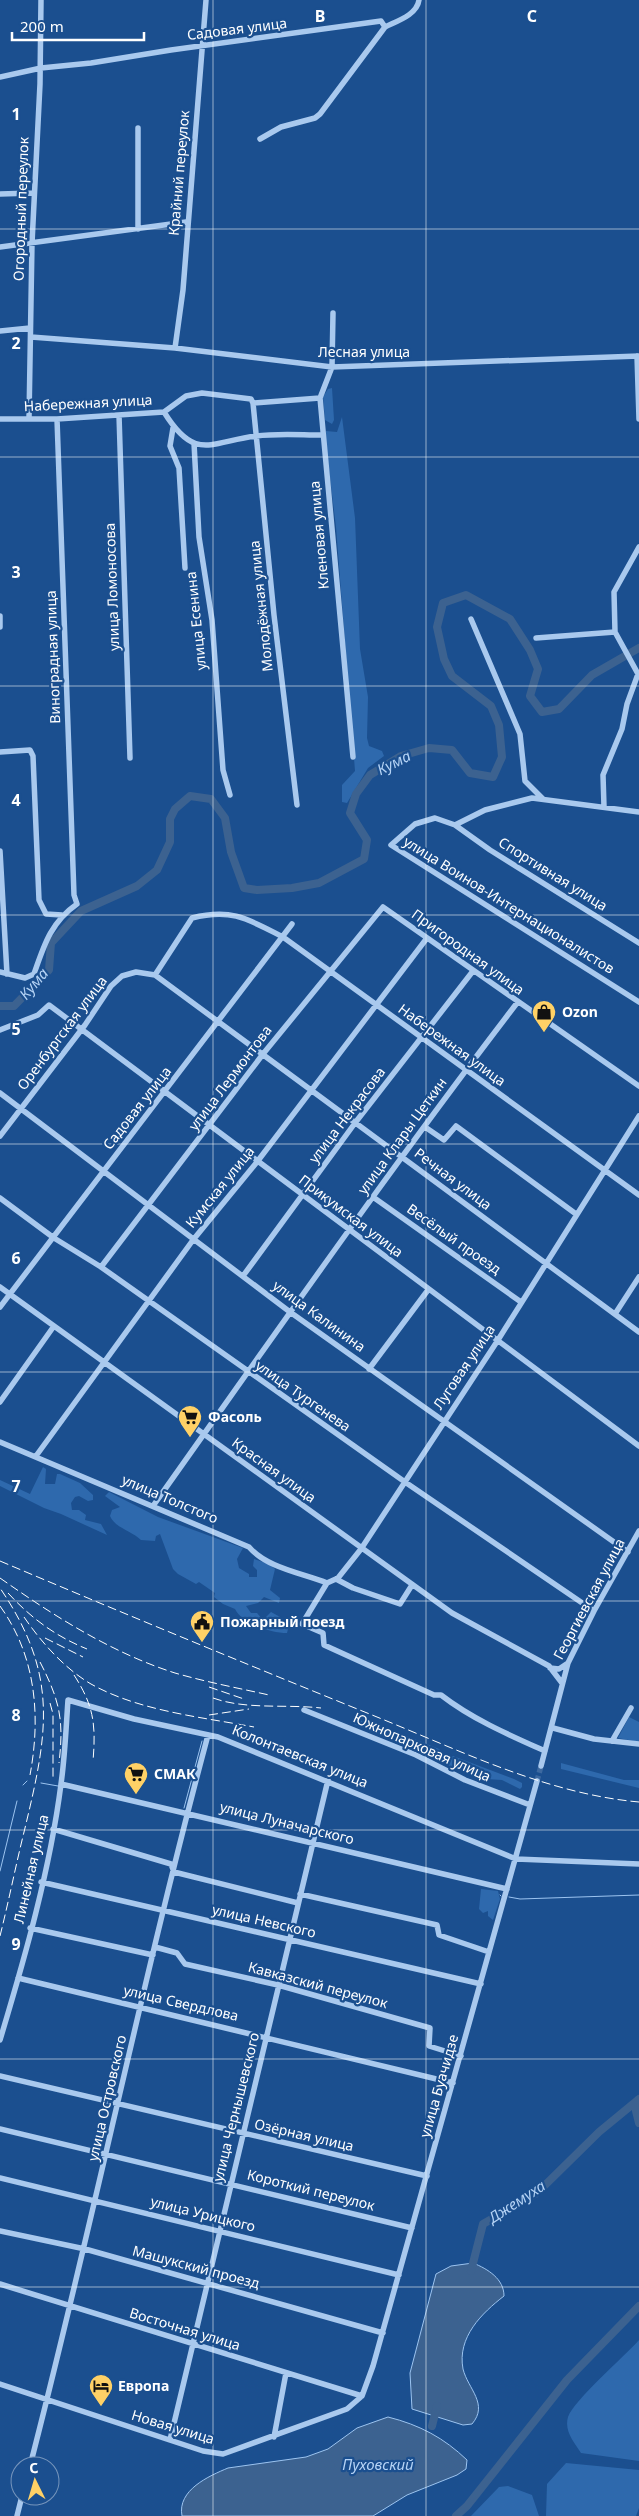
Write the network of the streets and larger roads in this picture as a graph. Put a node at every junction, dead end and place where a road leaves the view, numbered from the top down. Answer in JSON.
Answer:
{"nodes":[{"id":1,"x":41,"y":0,"type":"edge"},
{"id":2,"x":206,"y":0,"type":"edge"},
{"id":3,"x":420,"y":0,"type":"edge"},
{"id":4,"x":385,"y":27,"type":"junction"},
{"id":5,"x":202,"y":46,"type":"junction"},
{"id":6,"x":40,"y":68,"type":"junction"},
{"id":7,"x":0,"y":77,"type":"edge"},
{"id":8,"x":138,"y":128,"type":"dead end"},
{"id":9,"x":260,"y":139,"type":"dead end"},
{"id":10,"x":33,"y":193,"type":"junction"},
{"id":11,"x":0,"y":194,"type":"edge"},
{"id":12,"x":186,"y":222,"type":"junction"},
{"id":13,"x":138,"y":229,"type":"junction"},
{"id":14,"x":32,"y":242,"type":"junction"},
{"id":15,"x":0,"y":247,"type":"edge"},
{"id":16,"x":333,"y":313,"type":"dead end"},
{"id":17,"x":30,"y":328,"type":"junction"},
{"id":18,"x":0,"y":331,"type":"edge"},
{"id":19,"x":31,"y":337,"type":"junction"},
{"id":20,"x":175,"y":348,"type":"junction"},
{"id":21,"x":638,"y":356,"type":"edge"},
{"id":22,"x":332,"y":366,"type":"junction"},
{"id":23,"x":320,"y":398,"type":"junction"},
{"id":24,"x":253,"y":403,"type":"junction"},
{"id":25,"x":164,"y":412,"type":"junction"},
{"id":26,"x":119,"y":415,"type":"junction"},
{"id":27,"x":57,"y":418,"type":"junction"},
{"id":28,"x":0,"y":419,"type":"edge"},
{"id":29,"x":29,"y":419,"type":"junction"},
{"id":30,"x":639,"y":419,"type":"edge"},
{"id":31,"x":173,"y":428,"type":"junction"},
{"id":32,"x":322,"y":435,"type":"junction"},
{"id":33,"x":257,"y":436,"type":"junction"},
{"id":34,"x":194,"y":443,"type":"junction"},
{"id":35,"x":639,"y":547,"type":"edge"},
{"id":36,"x":186,"y":568,"type":"dead end"},
{"id":37,"x":0,"y":616,"type":"edge"},
{"id":38,"x":471,"y":619,"type":"dead end"},
{"id":39,"x":0,"y":627,"type":"edge"},
{"id":40,"x":615,"y":632,"type":"junction"},
{"id":41,"x":536,"y":638,"type":"dead end"},
{"id":42,"x":0,"y":752,"type":"edge"},
{"id":43,"x":352,"y":757,"type":"dead end"},
{"id":44,"x":130,"y":758,"type":"dead end"},
{"id":45,"x":230,"y":795,"type":"dead end"},
{"id":46,"x":543,"y":799,"type":"junction"},
{"id":47,"x":298,"y":805,"type":"dead end"},
{"id":48,"x":604,"y":807,"type":"junction"},
{"id":49,"x":639,"y":812,"type":"edge"},
{"id":50,"x":455,"y":825,"type":"junction"},
{"id":51,"x":0,"y":850,"type":"edge"},
{"id":52,"x":382,"y":907,"type":"joint"},
{"id":53,"x":62,"y":915,"type":"junction"},
{"id":54,"x":292,"y":924,"type":"dead end"},
{"id":55,"x":283,"y":937,"type":"junction"},
{"id":56,"x":427,"y":938,"type":"junction"},
{"id":57,"x":639,"y":943,"type":"edge"},
{"id":58,"x":329,"y":971,"type":"junction"},
{"id":59,"x":473,"y":971,"type":"junction"},
{"id":60,"x":0,"y":972,"type":"edge"},
{"id":61,"x":7,"y":974,"type":"junction"},
{"id":62,"x":155,"y":975,"type":"junction"},
{"id":63,"x":639,"y":1002,"type":"edge"},
{"id":64,"x":517,"y":1003,"type":"junction"},
{"id":65,"x":375,"y":1005,"type":"junction"},
{"id":66,"x":219,"y":1021,"type":"junction"},
{"id":67,"x":83,"y":1028,"type":"junction"},
{"id":68,"x":0,"y":1030,"type":"edge"},
{"id":69,"x":421,"y":1038,"type":"junction"},
{"id":70,"x":263,"y":1054,"type":"junction"},
{"id":71,"x":466,"y":1070,"type":"junction"},
{"id":72,"x":639,"y":1076,"type":"edge"},
{"id":73,"x":638,"y":1085,"type":"edge"},
{"id":74,"x":311,"y":1090,"type":"junction"},
{"id":75,"x":166,"y":1092,"type":"junction"},
{"id":76,"x":0,"y":1093,"type":"edge"},
{"id":77,"x":21,"y":1108,"type":"junction"},
{"id":78,"x":639,"y":1116,"type":"edge"},
{"id":79,"x":355,"y":1123,"type":"junction"},
{"id":80,"x":210,"y":1125,"type":"junction"},
{"id":81,"x":425,"y":1127,"type":"junction"},
{"id":82,"x":0,"y":1136,"type":"edge"},
{"id":83,"x":402,"y":1156,"type":"junction"},
{"id":84,"x":257,"y":1162,"type":"junction"},
{"id":85,"x":104,"y":1172,"type":"junction"},
{"id":86,"x":605,"y":1172,"type":"junction"},
{"id":87,"x":303,"y":1196,"type":"junction"},
{"id":88,"x":639,"y":1196,"type":"edge"},
{"id":89,"x":373,"y":1197,"type":"junction"},
{"id":90,"x":0,"y":1198,"type":"edge"},
{"id":91,"x":146,"y":1205,"type":"junction"},
{"id":92,"x":576,"y":1214,"type":"junction"},
{"id":93,"x":348,"y":1231,"type":"junction"},
{"id":94,"x":54,"y":1238,"type":"junction"},
{"id":95,"x":193,"y":1240,"type":"junction"},
{"id":96,"x":546,"y":1263,"type":"junction"},
{"id":97,"x":101,"y":1267,"type":"junction"},
{"id":98,"x":243,"y":1276,"type":"junction"},
{"id":99,"x":639,"y":1277,"type":"edge"},
{"id":100,"x":0,"y":1287,"type":"edge"},
{"id":101,"x":428,"y":1290,"type":"junction"},
{"id":102,"x":10,"y":1294,"type":"junction"},
{"id":103,"x":147,"y":1301,"type":"junction"},
{"id":104,"x":522,"y":1302,"type":"junction"},
{"id":105,"x":0,"y":1307,"type":"edge"},
{"id":106,"x":290,"y":1312,"type":"junction"},
{"id":107,"x":615,"y":1314,"type":"junction"},
{"id":108,"x":54,"y":1326,"type":"junction"},
{"id":109,"x":639,"y":1332,"type":"edge"},
{"id":110,"x":498,"y":1340,"type":"junction"},
{"id":111,"x":103,"y":1362,"type":"junction"},
{"id":112,"x":369,"y":1369,"type":"junction"},
{"id":113,"x":246,"y":1372,"type":"junction"},
{"id":114,"x":0,"y":1402,"type":"edge"},
{"id":115,"x":443,"y":1421,"type":"junction"},
{"id":116,"x":204,"y":1434,"type":"junction"},
{"id":117,"x":0,"y":1442,"type":"edge"},
{"id":118,"x":639,"y":1446,"type":"edge"},
{"id":119,"x":36,"y":1456,"type":"junction"},
{"id":120,"x":405,"y":1482,"type":"junction"},
{"id":121,"x":154,"y":1506,"type":"junction"},
{"id":122,"x":639,"y":1531,"type":"edge"},
{"id":123,"x":361,"y":1549,"type":"junction"},
{"id":124,"x":628,"y":1552,"type":"junction"},
{"id":125,"x":336,"y":1579,"type":"junction"},
{"id":126,"x":327,"y":1583,"type":"junction"},
{"id":127,"x":412,"y":1585,"type":"junction"},
{"id":128,"x":594,"y":1611,"type":"junction"},
{"id":129,"x":568,"y":1663,"type":"junction"},
{"id":130,"x":550,"y":1668,"type":"junction"},
{"id":131,"x":562,"y":1683,"type":"junction"},
{"id":132,"x":68,"y":1700,"type":"joint"},
{"id":133,"x":631,"y":1708,"type":"dead end"},
{"id":134,"x":304,"y":1710,"type":"dead end"},
{"id":135,"x":552,"y":1728,"type":"junction"},
{"id":136,"x":208,"y":1735,"type":"junction"},
{"id":137,"x":612,"y":1741,"type":"junction"},
{"id":138,"x":639,"y":1744,"type":"edge"},
{"id":139,"x":545,"y":1751,"type":"junction"},
{"id":140,"x":541,"y":1766,"type":"tunnel mouth"},
{"id":141,"x":328,"y":1780,"type":"junction"},
{"id":142,"x":536,"y":1781,"type":"tunnel mouth"},
{"id":143,"x":61,"y":1784,"type":"junction"},
{"id":144,"x":530,"y":1805,"type":"junction"},
{"id":145,"x":187,"y":1812,"type":"junction"},
{"id":146,"x":53,"y":1830,"type":"junction"},
{"id":147,"x":312,"y":1842,"type":"junction"},
{"id":148,"x":516,"y":1859,"type":"junction"},
{"id":149,"x":639,"y":1864,"type":"edge"},
{"id":150,"x":174,"y":1872,"type":"junction"},
{"id":151,"x":42,"y":1882,"type":"junction"},
{"id":152,"x":508,"y":1889,"type":"junction"},
{"id":153,"x":300,"y":1894,"type":"junction"},
{"id":154,"x":298,"y":1903,"type":"junction"},
{"id":155,"x":164,"y":1910,"type":"junction"},
{"id":156,"x":30,"y":1928,"type":"junction"},
{"id":157,"x":289,"y":1939,"type":"junction"},
{"id":158,"x":155,"y":1947,"type":"junction"},
{"id":159,"x":489,"y":1952,"type":"junction"},
{"id":160,"x":153,"y":1955,"type":"junction"},
{"id":161,"x":18,"y":1978,"type":"junction"},
{"id":162,"x":481,"y":1984,"type":"junction"},
{"id":163,"x":278,"y":1986,"type":"junction"},
{"id":164,"x":141,"y":2006,"type":"junction"},
{"id":165,"x":266,"y":2036,"type":"junction"},
{"id":166,"x":0,"y":2040,"type":"edge"},
{"id":167,"x":461,"y":2056,"type":"junction"},
{"id":168,"x":0,"y":2076,"type":"edge"},
{"id":169,"x":453,"y":2083,"type":"junction"},
{"id":170,"x":118,"y":2105,"type":"junction"},
{"id":171,"x":0,"y":2129,"type":"edge"},
{"id":172,"x":243,"y":2133,"type":"junction"},
{"id":173,"x":106,"y":2154,"type":"junction"},
{"id":174,"x":427,"y":2176,"type":"junction"},
{"id":175,"x":0,"y":2178,"type":"edge"},
{"id":176,"x":231,"y":2183,"type":"junction"},
{"id":177,"x":96,"y":2202,"type":"junction"},
{"id":178,"x":412,"y":2228,"type":"junction"},
{"id":179,"x":219,"y":2231,"type":"junction"},
{"id":180,"x":0,"y":2232,"type":"edge"},
{"id":181,"x":85,"y":2249,"type":"junction"},
{"id":182,"x":399,"y":2275,"type":"junction"},
{"id":183,"x":208,"y":2282,"type":"junction"},
{"id":184,"x":0,"y":2284,"type":"edge"},
{"id":185,"x":70,"y":2307,"type":"junction"},
{"id":186,"x":383,"y":2333,"type":"junction"},
{"id":187,"x":192,"y":2345,"type":"junction"},
{"id":188,"x":286,"y":2373,"type":"junction"},
{"id":189,"x":0,"y":2384,"type":"edge"},
{"id":190,"x":362,"y":2396,"type":"junction"},
{"id":191,"x":47,"y":2400,"type":"junction"},
{"id":192,"x":274,"y":2437,"type":"junction"},
{"id":193,"x":170,"y":2440,"type":"junction"},
{"id":194,"x":33,"y":2456,"type":"edge"}],
"edges":[{"from":1,"to":6,"type":"street","name":"Огородный переулок"},
{"from":2,"to":5,"type":"street","name":"Крайний переулок"},
{"from":3,"to":4,"type":"street"},
{"from":4,"to":5,"type":"street","name":"Садовая улица"},
{"from":4,"to":9,"type":"street"},
{"from":5,"to":6,"type":"street","name":"Садовая улица"},
{"from":5,"to":12,"type":"street","name":"Крайний переулок"},
{"from":6,"to":7,"type":"street","name":"Садовая улица"},
{"from":6,"to":10,"type":"street","name":"Огородный переулок"},
{"from":8,"to":13,"type":"street"},
{"from":10,"to":11,"type":"street"},
{"from":10,"to":14,"type":"street","name":"Огородный переулок"},
{"from":12,"to":13,"type":"street"},
{"from":12,"to":20,"type":"street","name":"Крайний переулок"},
{"from":13,"to":14,"type":"street"},
{"from":14,"to":15,"type":"street"},
{"from":14,"to":17,"type":"street","name":"Огородный переулок"},
{"from":16,"to":22,"type":"street","name":"Кленовая улица"},
{"from":17,"to":18,"type":"street"},
{"from":17,"to":19,"type":"street","name":"Огородный переулок"},
{"from":19,"to":20,"type":"street","name":"Лесная улица"},
{"from":19,"to":29,"type":"street","name":"Огородный переулок"},
{"from":20,"to":22,"type":"street","name":"Лесная улица"},
{"from":21,"to":22,"type":"street","name":"Лесная улица"},
{"from":21,"to":30,"type":"street"},
{"from":22,"to":23,"type":"street","name":"Кленовая улица"},
{"from":23,"to":24,"type":"street","name":"Набережная улица"},
{"from":23,"to":32,"type":"street","name":"Кленовая улица"},
{"from":24,"to":25,"type":"street","name":"Набережная улица"},
{"from":24,"to":33,"type":"street","name":"Молодёжная улица"},
{"from":25,"to":26,"type":"street","name":"Набережная улица"},
{"from":25,"to":31,"type":"street"},
{"from":26,"to":27,"type":"street","name":"Набережная улица"},
{"from":26,"to":44,"type":"street","name":"улица Ломоносова"},
{"from":27,"to":29,"type":"street","name":"Набережная улица"},
{"from":27,"to":53,"type":"street","name":"Виноградная улица"},
{"from":28,"to":29,"type":"street","name":"Набережная улица"},
{"from":31,"to":34,"type":"street"},
{"from":31,"to":36,"type":"street","name":"улица Есенина"},
{"from":32,"to":33,"type":"street"},
{"from":32,"to":43,"type":"street","name":"Кленовая улица"},
{"from":33,"to":34,"type":"street"},
{"from":33,"to":47,"type":"street","name":"Молодёжная улица"},
{"from":34,"to":45,"type":"street","name":"улица Есенина"},
{"from":35,"to":40,"type":"street"},
{"from":37,"to":39,"type":"street"},
{"from":38,"to":46,"type":"street"},
{"from":40,"to":41,"type":"street"},
{"from":40,"to":48,"type":"street"},
{"from":42,"to":53,"type":"street"},
{"from":46,"to":48,"type":"street"},
{"from":46,"to":50,"type":"street"},
{"from":48,"to":49,"type":"street"},
{"from":50,"to":57,"type":"street","name":"Спортивная улица"},
{"from":50,"to":63,"type":"street","name":"улица Воинов-Интернационалистов"},
{"from":51,"to":61,"type":"street"},
{"from":52,"to":56,"type":"street","name":"Пригородная улица"},
{"from":52,"to":58,"type":"street","name":"улица Лермонтова"},
{"from":53,"to":61,"type":"street"},
{"from":54,"to":55,"type":"street","name":"Садовая улица"},
{"from":55,"to":58,"type":"street","name":"Набережная улица"},
{"from":55,"to":62,"type":"street","name":"Набережная улица"},
{"from":55,"to":66,"type":"street","name":"Садовая улица"},
{"from":56,"to":59,"type":"street","name":"Пригородная улица"},
{"from":56,"to":65,"type":"street","name":"Кумская улица"},
{"from":58,"to":65,"type":"street","name":"Набережная улица"},
{"from":58,"to":70,"type":"street","name":"улица Лермонтова"},
{"from":59,"to":64,"type":"street","name":"Пригородная улица"},
{"from":59,"to":69,"type":"street","name":"улица Некрасова"},
{"from":60,"to":61,"type":"street"},
{"from":62,"to":66,"type":"street","name":"Речная улица"},
{"from":62,"to":67,"type":"street","name":"Оренбургская улица"},
{"from":64,"to":71,"type":"street","name":"улица Клары Цеткин"},
{"from":64,"to":73,"type":"street","name":"Пригородная улица"},
{"from":65,"to":69,"type":"street","name":"Набережная улица"},
{"from":65,"to":74,"type":"street","name":"Кумская улица"},
{"from":66,"to":70,"type":"street","name":"Речная улица"},
{"from":66,"to":75,"type":"street","name":"Садовая улица"},
{"from":67,"to":68,"type":"street","name":"Прикумская улица"},
{"from":67,"to":75,"type":"street","name":"Прикумская улица"},
{"from":67,"to":77,"type":"street","name":"Оренбургская улица"},
{"from":69,"to":71,"type":"street","name":"Набережная улица"},
{"from":69,"to":79,"type":"street","name":"улица Некрасова"},
{"from":70,"to":74,"type":"street","name":"Речная улица"},
{"from":70,"to":80,"type":"street","name":"улица Лермонтова"},
{"from":71,"to":81,"type":"street","name":"улица Клары Цеткин"},
{"from":71,"to":86,"type":"street","name":"Набережная улица"},
{"from":72,"to":73,"type":"street"},
{"from":74,"to":79,"type":"street","name":"Речная улица"},
{"from":74,"to":84,"type":"street","name":"Кумская улица"},
{"from":75,"to":80,"type":"street","name":"Прикумская улица"},
{"from":75,"to":85,"type":"street","name":"Садовая улица"},
{"from":76,"to":77,"type":"street","name":"улица Калинина"},
{"from":77,"to":82,"type":"street","name":"Оренбургская улица"},
{"from":77,"to":85,"type":"street","name":"улица Калинина"},
{"from":78,"to":86,"type":"street","name":"Луговая улица"},
{"from":79,"to":83,"type":"street","name":"Речная улица"},
{"from":79,"to":87,"type":"street","name":"улица Некрасова"},
{"from":80,"to":84,"type":"street","name":"Прикумская улица"},
{"from":80,"to":91,"type":"street","name":"улица Лермонтова"},
{"from":81,"to":83,"type":"street","name":"улица Клары Цеткин"},
{"from":81,"to":92,"type":"street"},
{"from":83,"to":89,"type":"street","name":"улица Клары Цеткин"},
{"from":83,"to":96,"type":"street","name":"Речная улица"},
{"from":84,"to":87,"type":"street","name":"Прикумская улица"},
{"from":84,"to":95,"type":"street","name":"Кумская улица"},
{"from":85,"to":91,"type":"street","name":"улица Калинина"},
{"from":85,"to":94,"type":"street","name":"Садовая улица"},
{"from":86,"to":88,"type":"street","name":"Набережная улица"},
{"from":86,"to":92,"type":"street","name":"Луговая улица"},
{"from":87,"to":93,"type":"street","name":"Прикумская улица"},
{"from":87,"to":98,"type":"street","name":"улица Некрасова"},
{"from":89,"to":93,"type":"street","name":"улица Клары Цеткин"},
{"from":89,"to":104,"type":"street","name":"Весёлый проезд"},
{"from":90,"to":94,"type":"street","name":"улица Тургенева"},
{"from":91,"to":95,"type":"street","name":"улица Калинина"},
{"from":91,"to":97,"type":"street","name":"улица Лермонтова"},
{"from":92,"to":96,"type":"street","name":"Луговая улица"},
{"from":93,"to":101,"type":"street","name":"Прикумская улица"},
{"from":93,"to":106,"type":"street","name":"улица Клары Цеткин"},
{"from":94,"to":97,"type":"street","name":"улица Тургенева"},
{"from":94,"to":102,"type":"street","name":"Садовая улица"},
{"from":95,"to":98,"type":"street","name":"улица Калинина"},
{"from":95,"to":103,"type":"street","name":"Кумская улица"},
{"from":96,"to":104,"type":"street","name":"Луговая улица"},
{"from":96,"to":107,"type":"street","name":"Речная улица"},
{"from":97,"to":103,"type":"street","name":"улица Тургенева"},
{"from":98,"to":106,"type":"street","name":"улица Калинина"},
{"from":99,"to":107,"type":"street"},
{"from":100,"to":102,"type":"street","name":"Красная улица"},
{"from":101,"to":110,"type":"street","name":"Прикумская улица"},
{"from":101,"to":112,"type":"street"},
{"from":102,"to":105,"type":"street","name":"Садовая улица"},
{"from":102,"to":108,"type":"street","name":"Красная улица"},
{"from":103,"to":111,"type":"street","name":"Кумская улица"},
{"from":103,"to":113,"type":"street","name":"улица Тургенева"},
{"from":104,"to":110,"type":"street","name":"Луговая улица"},
{"from":106,"to":112,"type":"street","name":"улица Калинина"},
{"from":106,"to":113,"type":"street","name":"улица Клары Цеткин"},
{"from":107,"to":109,"type":"street","name":"Речная улица"},
{"from":108,"to":111,"type":"street","name":"Красная улица"},
{"from":108,"to":114,"type":"street"},
{"from":110,"to":115,"type":"street","name":"Луговая улица"},
{"from":110,"to":118,"type":"street","name":"Прикумская улица"},
{"from":111,"to":116,"type":"street","name":"Красная улица"},
{"from":111,"to":119,"type":"street","name":"Кумская улица"},
{"from":112,"to":115,"type":"street","name":"улица Калинина"},
{"from":113,"to":116,"type":"street","name":"улица Клары Цеткин"},
{"from":113,"to":120,"type":"street","name":"улица Тургенева"},
{"from":115,"to":120,"type":"street","name":"Луговая улица"},
{"from":115,"to":124,"type":"street","name":"улица Калинина"},
{"from":116,"to":121,"type":"street","name":"улица Клары Цеткин"},
{"from":116,"to":123,"type":"street","name":"Красная улица"},
{"from":117,"to":119,"type":"street","name":"улица Толстого"},
{"from":119,"to":121,"type":"street","name":"улица Толстого"},
{"from":120,"to":123,"type":"street","name":"Луговая улица"},
{"from":120,"to":128,"type":"street","name":"улица Тургенева"},
{"from":121,"to":126,"type":"street","name":"улица Толстого"},
{"from":122,"to":124,"type":"street","name":"Георгиевская улица"},
{"from":123,"to":125,"type":"street","name":"Луговая улица"},
{"from":123,"to":127,"type":"street","name":"Красная улица"},
{"from":124,"to":128,"type":"street","name":"Георгиевская улица"},
{"from":125,"to":126,"type":"street","name":"Луговая улица"},
{"from":125,"to":127,"type":"street"},
{"from":126,"to":139,"type":"street"},
{"from":127,"to":130,"type":"street","name":"Красная улица"},
{"from":128,"to":129,"type":"street","name":"Георгиевская улица"},
{"from":129,"to":130,"type":"street"},
{"from":129,"to":131,"type":"street","name":"Георгиевская улица"},
{"from":130,"to":131,"type":"street","name":"Красная улица"},
{"from":131,"to":135,"type":"street","name":"Георгиевская улица"},
{"from":132,"to":136,"type":"street","name":"Колонтаевская улица"},
{"from":132,"to":143,"type":"street","name":"Линейная улица"},
{"from":133,"to":137,"type":"street"},
{"from":134,"to":144,"type":"street","name":"Южнопарковая улица"},
{"from":135,"to":137,"type":"street"},
{"from":135,"to":139,"type":"street","name":"Георгиевская улица"},
{"from":136,"to":141,"type":"street","name":"Колонтаевская улица"},
{"from":136,"to":145,"type":"street","name":"улица Островского"},
{"from":137,"to":138,"type":"street"},
{"from":139,"to":140,"type":"street","name":"Георгиевская улица"},
{"from":141,"to":147,"type":"street","name":"улица Чернышевского"},
{"from":141,"to":148,"type":"street","name":"Колонтаевская улица"},
{"from":142,"to":144,"type":"street","name":"улица Буачидзе"},
{"from":143,"to":145,"type":"street","name":"улица Луначарского"},
{"from":143,"to":146,"type":"street","name":"Линейная улица"},
{"from":144,"to":148,"type":"street","name":"улица Буачидзе"},
{"from":145,"to":147,"type":"street","name":"улица Луначарского"},
{"from":145,"to":150,"type":"street","name":"улица Островского"},
{"from":146,"to":150,"type":"street"},
{"from":146,"to":151,"type":"street","name":"Линейная улица"},
{"from":147,"to":152,"type":"street","name":"улица Луначарского"},
{"from":147,"to":153,"type":"street","name":"улица Чернышевского"},
{"from":148,"to":149,"type":"street"},
{"from":148,"to":152,"type":"street","name":"улица Буачидзе"},
{"from":150,"to":154,"type":"street"},
{"from":150,"to":155,"type":"street","name":"улица Островского"},
{"from":151,"to":155,"type":"street","name":"улица Невского"},
{"from":151,"to":156,"type":"street","name":"Линейная улица"},
{"from":152,"to":159,"type":"street","name":"улица Буачидзе"},
{"from":153,"to":154,"type":"street","name":"улица Чернышевского"},
{"from":153,"to":159,"type":"street"},
{"from":154,"to":157,"type":"street","name":"улица Чернышевского"},
{"from":155,"to":157,"type":"street","name":"улица Невского"},
{"from":155,"to":158,"type":"street","name":"улица Островского"},
{"from":156,"to":160,"type":"street"},
{"from":156,"to":161,"type":"street","name":"Линейная улица"},
{"from":157,"to":162,"type":"street","name":"улица Невского"},
{"from":157,"to":163,"type":"street","name":"улица Чернышевского"},
{"from":158,"to":160,"type":"street","name":"улица Островского"},
{"from":158,"to":163,"type":"street","name":"Кавказский переулок"},
{"from":159,"to":162,"type":"street","name":"улица Буачидзе"},
{"from":160,"to":164,"type":"street","name":"улица Островского"},
{"from":161,"to":164,"type":"street","name":"улица Свердлова"},
{"from":161,"to":166,"type":"street","name":"Линейная улица"},
{"from":162,"to":167,"type":"street","name":"улица Буачидзе"},
{"from":163,"to":165,"type":"street","name":"улица Чернышевского"},
{"from":163,"to":167,"type":"street","name":"Кавказский переулок"},
{"from":164,"to":165,"type":"street","name":"улица Свердлова"},
{"from":164,"to":170,"type":"street","name":"улица Островского"},
{"from":165,"to":169,"type":"street","name":"улица Свердлова"},
{"from":165,"to":172,"type":"street","name":"улица Чернышевского"},
{"from":167,"to":169,"type":"street","name":"улица Буачидзе"},
{"from":168,"to":170,"type":"street","name":"Озёрная улица"},
{"from":169,"to":174,"type":"street","name":"улица Буачидзе"},
{"from":170,"to":172,"type":"street","name":"Озёрная улица"},
{"from":170,"to":173,"type":"street","name":"улица Островского"},
{"from":171,"to":173,"type":"street","name":"Короткий переулок"},
{"from":172,"to":174,"type":"street","name":"Озёрная улица"},
{"from":172,"to":176,"type":"street","name":"улица Чернышевского"},
{"from":173,"to":176,"type":"street","name":"Короткий переулок"},
{"from":173,"to":177,"type":"street","name":"улица Островского"},
{"from":174,"to":178,"type":"street","name":"улица Буачидзе"},
{"from":175,"to":177,"type":"street","name":"улица Урицкого"},
{"from":176,"to":178,"type":"street","name":"Короткий переулок"},
{"from":176,"to":179,"type":"street","name":"улица Чернышевского"},
{"from":177,"to":179,"type":"street","name":"улица Урицкого"},
{"from":177,"to":181,"type":"street","name":"улица Островского"},
{"from":178,"to":182,"type":"street","name":"улица Буачидзе"},
{"from":179,"to":182,"type":"street","name":"улица Урицкого"},
{"from":179,"to":183,"type":"street","name":"улица Чернышевского"},
{"from":180,"to":181,"type":"street","name":"Машукский проезд"},
{"from":181,"to":183,"type":"street","name":"Машукский проезд"},
{"from":181,"to":185,"type":"street","name":"улица Островского"},
{"from":182,"to":186,"type":"street","name":"улица Буачидзе"},
{"from":183,"to":186,"type":"street","name":"Машукский проезд"},
{"from":183,"to":187,"type":"street","name":"улица Чернышевского"},
{"from":184,"to":185,"type":"street","name":"Восточная улица"},
{"from":185,"to":187,"type":"street","name":"Восточная улица"},
{"from":185,"to":191,"type":"street","name":"улица Островского"},
{"from":186,"to":190,"type":"street","name":"улица Буачидзе"},
{"from":187,"to":188,"type":"street","name":"Восточная улица"},
{"from":187,"to":193,"type":"street","name":"улица Чернышевского"},
{"from":188,"to":190,"type":"street","name":"Восточная улица"},
{"from":188,"to":192,"type":"street"},
{"from":189,"to":191,"type":"street","name":"Новая улица"},
{"from":190,"to":192,"type":"street","name":"Новая улица"},
{"from":191,"to":193,"type":"street","name":"Новая улица"},
{"from":191,"to":194,"type":"street","name":"улица Островского"},
{"from":192,"to":193,"type":"street","name":"Новая улица"}]}
